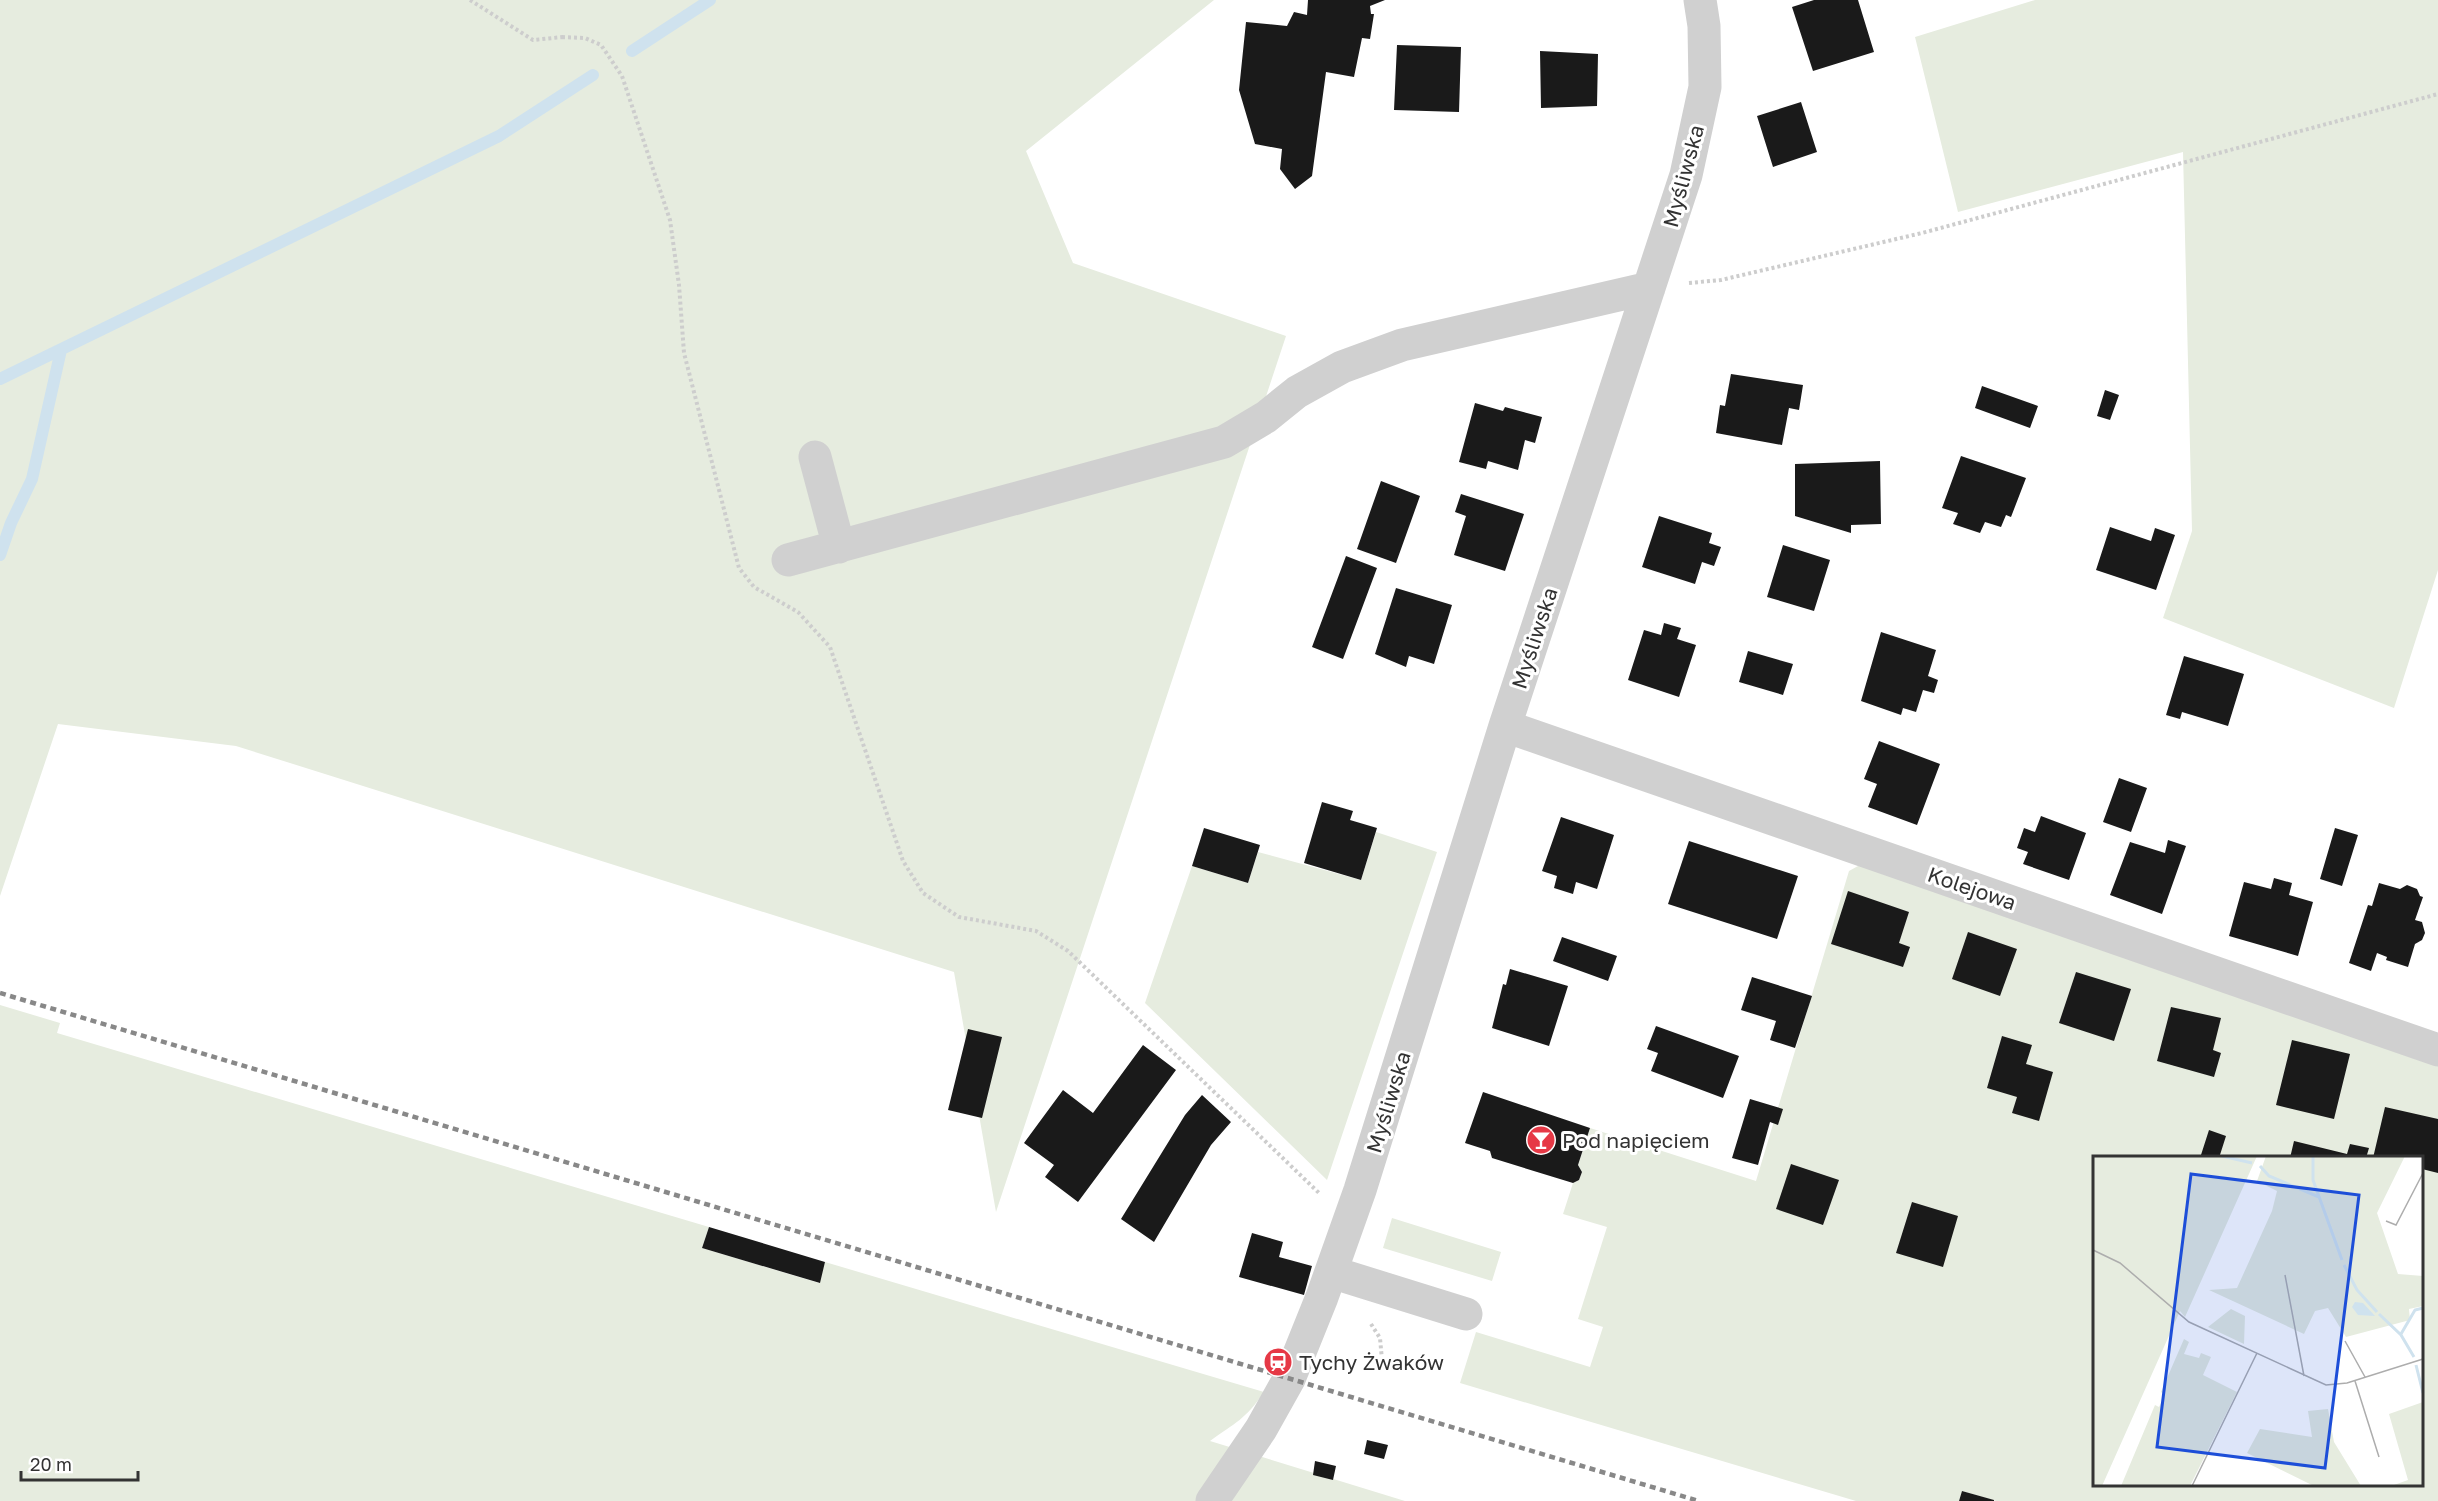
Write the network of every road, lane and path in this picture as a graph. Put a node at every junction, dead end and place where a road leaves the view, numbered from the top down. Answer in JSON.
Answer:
{"nodes":[{"id":1,"x":470,"y":0,"type":"edge"},
{"id":2,"x":1700,"y":0,"type":"edge"},
{"id":3,"x":2438,"y":94,"type":"edge"},
{"id":4,"x":1650,"y":288,"type":"junction"},
{"id":5,"x":815,"y":456,"type":"dead end"},
{"id":6,"x":838,"y":547,"type":"junction"},
{"id":7,"x":788,"y":561,"type":"dead end"},
{"id":8,"x":1505,"y":726,"type":"junction"},
{"id":9,"x":2438,"y":1050,"type":"edge"},
{"id":10,"x":1348,"y":1220,"type":"junction"},
{"id":11,"x":1331,"y":1272,"type":"junction"},
{"id":12,"x":1466,"y":1314,"type":"dead end"},
{"id":13,"x":1212,"y":1501,"type":"edge"}],
"edges":[{"from":1,"to":10,"type":"path"},
{"from":2,"to":4,"type":"street","name":"Myśliwska"},
{"from":3,"to":4,"type":"path"},
{"from":4,"to":6,"type":"street"},
{"from":4,"to":8,"type":"street","name":"Myśliwska"},
{"from":5,"to":6,"type":"street"},
{"from":6,"to":7,"type":"street"},
{"from":8,"to":9,"type":"street","name":"Kolejowa"},
{"from":8,"to":10,"type":"street","name":"Myśliwska"},
{"from":10,"to":11,"type":"street","name":"Myśliwska"},
{"from":11,"to":12,"type":"street"},
{"from":11,"to":13,"type":"street","name":"Myśliwska"}]}
